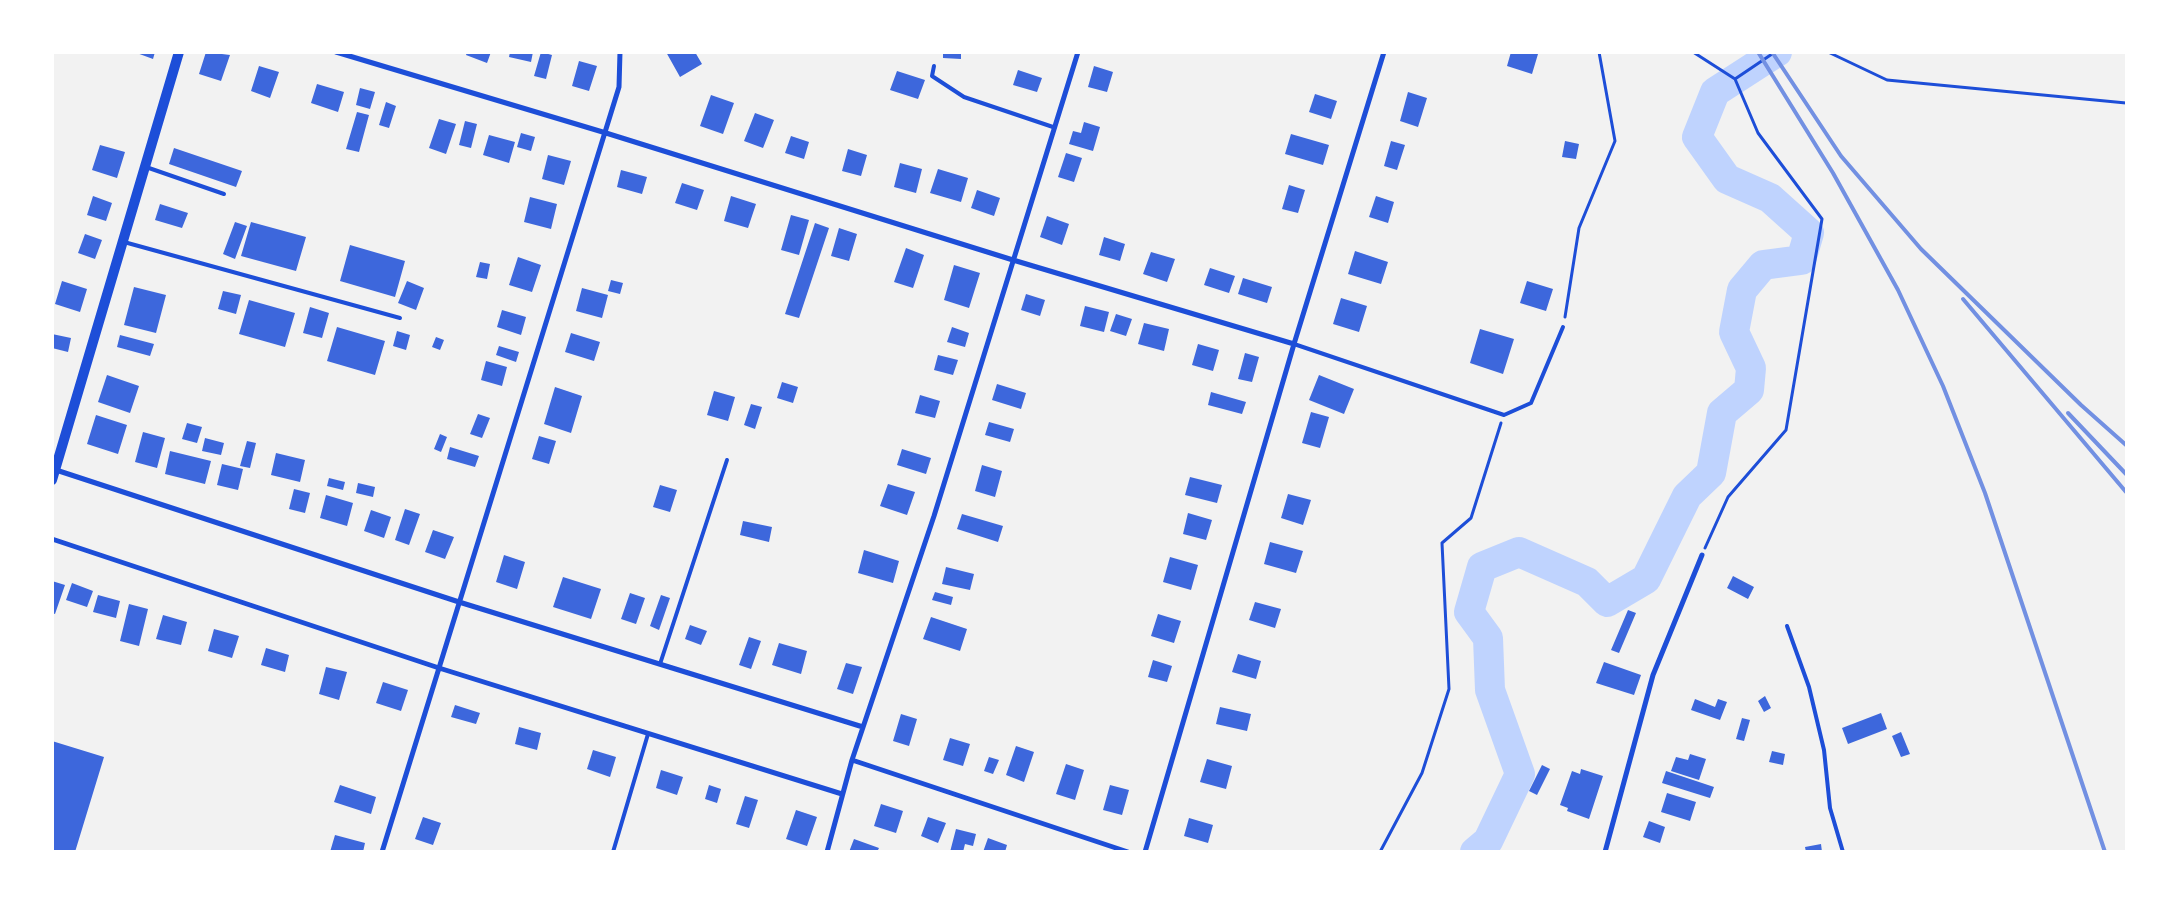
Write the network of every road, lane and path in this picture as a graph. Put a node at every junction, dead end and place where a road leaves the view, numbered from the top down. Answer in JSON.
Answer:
{"nodes":[{"id":1,"x":178,"y":52,"type":"edge"},
{"id":2,"x":336,"y":52,"type":"edge"},
{"id":3,"x":620,"y":52,"type":"edge"},
{"id":4,"x":1078,"y":52,"type":"edge"},
{"id":5,"x":1384,"y":52,"type":"edge"},
{"id":6,"x":1600,"y":52,"type":"edge"},
{"id":7,"x":1693,"y":52,"type":"edge"},
{"id":8,"x":1775,"y":52,"type":"edge"},
{"id":9,"x":1828,"y":52,"type":"edge"},
{"id":10,"x":934,"y":66,"type":"dead end"},
{"id":11,"x":1735,"y":79,"type":"junction"},
{"id":12,"x":2126,"y":104,"type":"edge"},
{"id":13,"x":1053,"y":127,"type":"junction"},
{"id":14,"x":606,"y":133,"type":"junction"},
{"id":15,"x":146,"y":167,"type":"junction"},
{"id":16,"x":224,"y":194,"type":"dead end"},
{"id":17,"x":124,"y":242,"type":"junction"},
{"id":18,"x":1013,"y":260,"type":"junction"},
{"id":19,"x":400,"y":318,"type":"dead end"},
{"id":20,"x":1563,"y":327,"type":"joint"},
{"id":21,"x":1294,"y":344,"type":"junction"},
{"id":22,"x":1504,"y":415,"type":"junction"},
{"id":23,"x":727,"y":460,"type":"dead end"},
{"id":24,"x":54,"y":475,"type":"edge"},
{"id":25,"x":52,"y":539,"type":"edge"},
{"id":26,"x":1702,"y":555,"type":"joint"},
{"id":27,"x":459,"y":602,"type":"junction"},
{"id":28,"x":1787,"y":626,"type":"dead end"},
{"id":29,"x":660,"y":664,"type":"junction"},
{"id":30,"x":439,"y":668,"type":"junction"},
{"id":31,"x":863,"y":727,"type":"junction"},
{"id":32,"x":648,"y":734,"type":"junction"},
{"id":33,"x":852,"y":760,"type":"junction"},
{"id":34,"x":842,"y":794,"type":"junction"},
{"id":35,"x":382,"y":852,"type":"edge"},
{"id":36,"x":613,"y":852,"type":"edge"},
{"id":37,"x":827,"y":852,"type":"edge"},
{"id":38,"x":1128,"y":852,"type":"edge"},
{"id":39,"x":1145,"y":852,"type":"edge"},
{"id":40,"x":1380,"y":852,"type":"edge"},
{"id":41,"x":1606,"y":852,"type":"edge"},
{"id":42,"x":1843,"y":852,"type":"edge"}],
"edges":[{"from":1,"to":15,"type":"main road"},
{"from":2,"to":14,"type":"street"},
{"from":3,"to":14,"type":"street"},
{"from":4,"to":13,"type":"street"},
{"from":5,"to":21,"type":"street"},
{"from":6,"to":20,"type":"path"},
{"from":7,"to":11,"type":"path"},
{"from":8,"to":11,"type":"path"},
{"from":9,"to":12,"type":"path"},
{"from":10,"to":13,"type":"lane"},
{"from":11,"to":26,"type":"path"},
{"from":13,"to":18,"type":"street"},
{"from":14,"to":18,"type":"street"},
{"from":14,"to":27,"type":"street"},
{"from":15,"to":16,"type":"lane"},
{"from":15,"to":17,"type":"main road"},
{"from":17,"to":19,"type":"lane"},
{"from":17,"to":24,"type":"main road"},
{"from":18,"to":21,"type":"street"},
{"from":18,"to":31,"type":"street"},
{"from":20,"to":22,"type":"lane"},
{"from":21,"to":22,"type":"lane"},
{"from":21,"to":39,"type":"street"},
{"from":22,"to":40,"type":"path"},
{"from":23,"to":29,"type":"lane"},
{"from":24,"to":27,"type":"street"},
{"from":25,"to":30,"type":"street"},
{"from":26,"to":41,"type":"street"},
{"from":27,"to":29,"type":"street"},
{"from":27,"to":30,"type":"street"},
{"from":28,"to":42,"type":"lane"},
{"from":29,"to":31,"type":"street"},
{"from":30,"to":32,"type":"street"},
{"from":30,"to":35,"type":"street"},
{"from":31,"to":33,"type":"street"},
{"from":32,"to":34,"type":"street"},
{"from":32,"to":36,"type":"lane"},
{"from":33,"to":34,"type":"street"},
{"from":33,"to":38,"type":"street"},
{"from":34,"to":37,"type":"street"}]}
